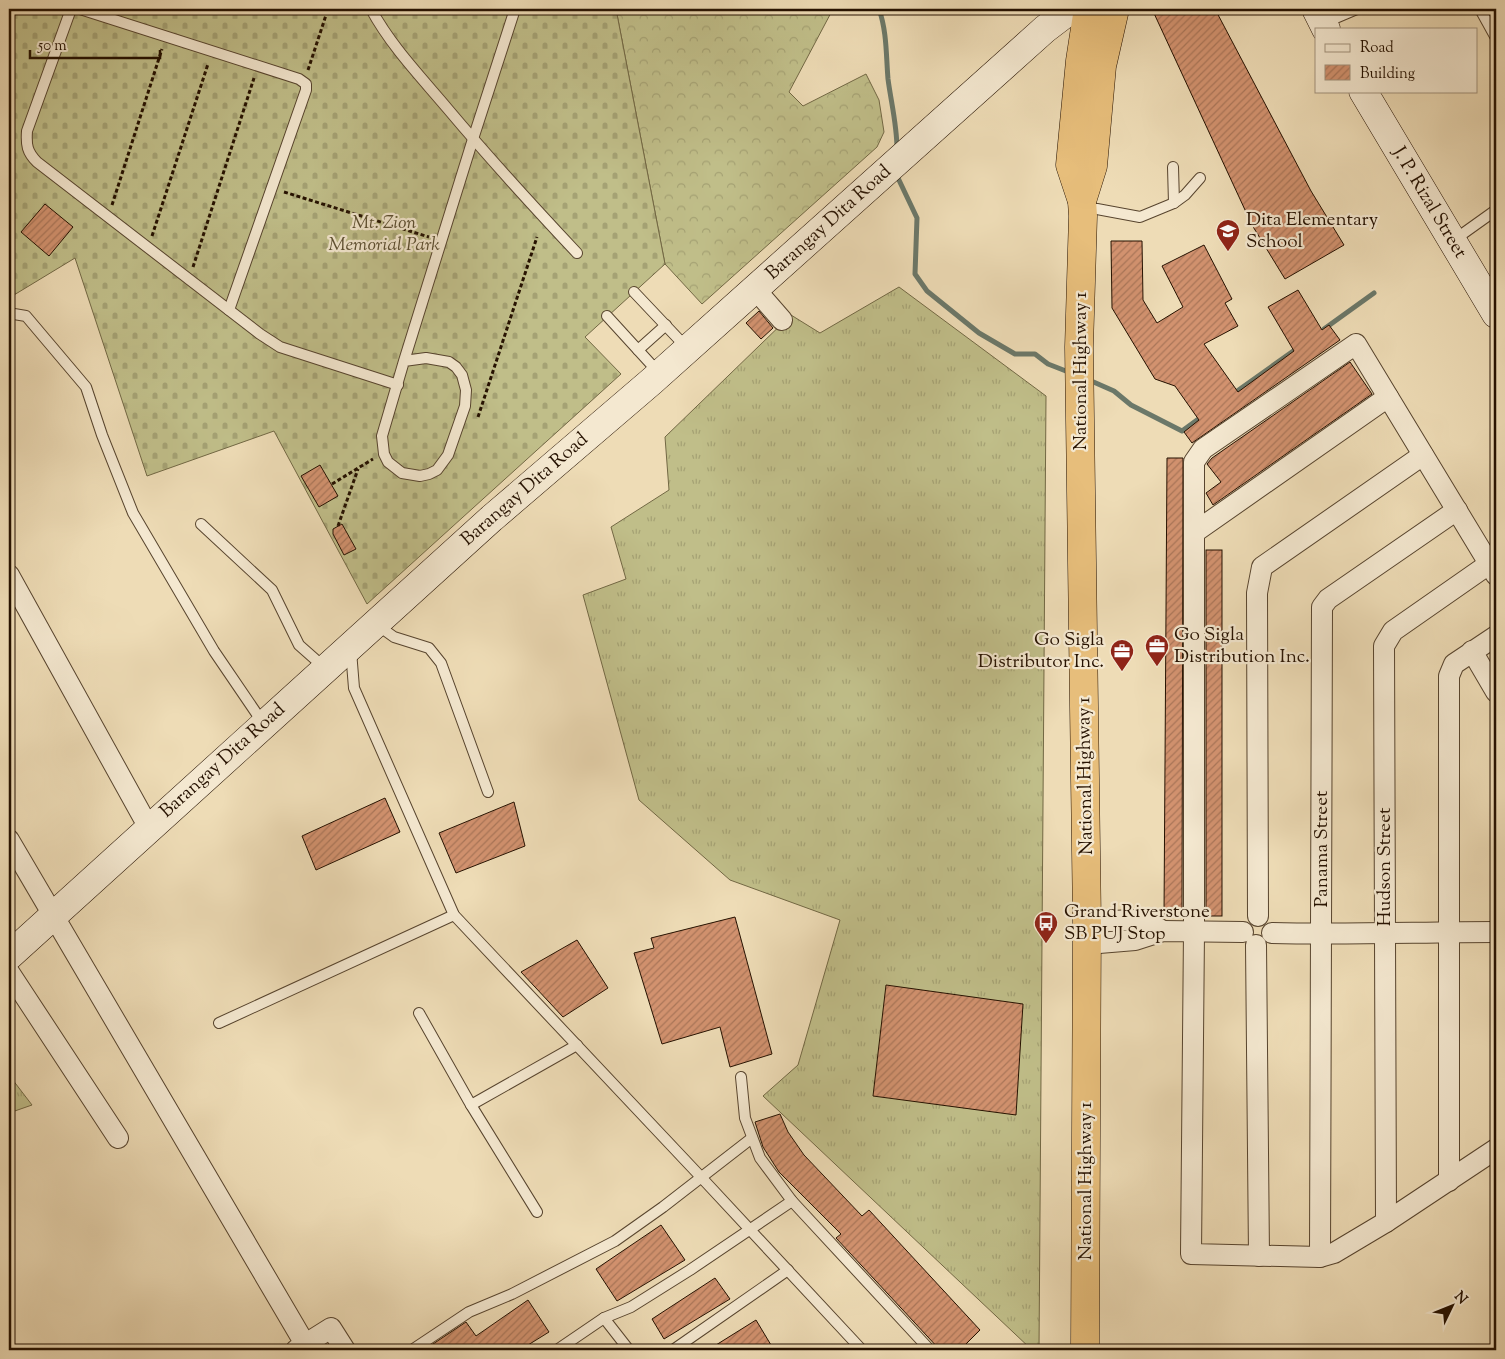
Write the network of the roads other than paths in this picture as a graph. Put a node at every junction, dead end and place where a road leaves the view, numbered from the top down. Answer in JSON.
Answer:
{"nodes":[{"id":1,"x":70,"y":9,"type":"edge"},
{"id":2,"x":80,"y":9,"type":"edge"},
{"id":3,"x":371,"y":9,"type":"edge"},
{"id":4,"x":516,"y":9,"type":"edge"},
{"id":5,"x":1078,"y":9,"type":"edge"},
{"id":6,"x":1088,"y":9,"type":"edge"},
{"id":7,"x":1114,"y":9,"type":"edge"},
{"id":8,"x":1357,"y":9,"type":"edge"},
{"id":9,"x":1480,"y":9,"type":"edge"},
{"id":10,"x":1322,"y":20,"type":"edge"},
{"id":11,"x":1045,"y":29,"type":"junction"},
{"id":12,"x":1496,"y":38,"type":"edge"},
{"id":13,"x":1080,"y":61,"type":"junction"},
{"id":14,"x":1364,"y":92,"type":"edge"},
{"id":15,"x":473,"y":139,"type":"junction"},
{"id":16,"x":1173,"y":167,"type":"dead end"},
{"id":17,"x":1200,"y":178,"type":"dead end"},
{"id":18,"x":1174,"y":203,"type":"junction"},
{"id":19,"x":1082,"y":205,"type":"junction"},
{"id":20,"x":1496,"y":210,"type":"edge"},
{"id":21,"x":1452,"y":242,"type":"junction"},
{"id":22,"x":577,"y":252,"type":"dead end"},
{"id":23,"x":755,"y":289,"type":"junction"},
{"id":24,"x":634,"y":292,"type":"dead end"},
{"id":25,"x":229,"y":310,"type":"junction"},
{"id":26,"x":1496,"y":314,"type":"edge"},
{"id":27,"x":9,"y":315,"type":"edge"},
{"id":28,"x":607,"y":316,"type":"dead end"},
{"id":29,"x":782,"y":320,"type":"dead end"},
{"id":30,"x":666,"y":325,"type":"junction"},
{"id":31,"x":688,"y":349,"type":"junction"},
{"id":32,"x":638,"y":350,"type":"junction"},
{"id":33,"x":404,"y":361,"type":"junction"},
{"id":34,"x":660,"y":374,"type":"junction"},
{"id":35,"x":398,"y":385,"type":"junction"},
{"id":36,"x":1388,"y":397,"type":"junction"},
{"id":37,"x":1423,"y":455,"type":"junction"},
{"id":38,"x":1457,"y":510,"type":"junction"},
{"id":39,"x":201,"y":524,"type":"dead end"},
{"id":40,"x":1194,"y":532,"type":"junction"},
{"id":41,"x":1493,"y":569,"type":"edge"},
{"id":42,"x":9,"y":574,"type":"edge"},
{"id":43,"x":376,"y":623,"type":"junction"},
{"id":44,"x":1496,"y":636,"type":"edge"},
{"id":45,"x":350,"y":646,"type":"junction"},
{"id":46,"x":1472,"y":652,"type":"junction"},
{"id":47,"x":325,"y":668,"type":"junction"},
{"id":48,"x":1496,"y":692,"type":"edge"},
{"id":49,"x":264,"y":724,"type":"junction"},
{"id":50,"x":488,"y":792,"type":"dead end"},
{"id":51,"x":149,"y":828,"type":"junction"},
{"id":52,"x":9,"y":840,"type":"edge"},
{"id":53,"x":454,"y":915,"type":"junction"},
{"id":54,"x":54,"y":916,"type":"junction"},
{"id":55,"x":1258,"y":916,"type":"junction"},
{"id":56,"x":1194,"y":931,"type":"junction"},
{"id":57,"x":1385,"y":932,"type":"junction"},
{"id":58,"x":1449,"y":932,"type":"junction"},
{"id":59,"x":1496,"y":932,"type":"edge"},
{"id":60,"x":1087,"y":933,"type":"junction"},
{"id":61,"x":1272,"y":933,"type":"junction"},
{"id":62,"x":1322,"y":935,"type":"junction"},
{"id":63,"x":1249,"y":939,"type":"junction"},
{"id":64,"x":9,"y":956,"type":"edge"},
{"id":65,"x":9,"y":972,"type":"edge"},
{"id":66,"x":419,"y":1013,"type":"dead end"},
{"id":67,"x":219,"y":1022,"type":"dead end"},
{"id":68,"x":577,"y":1045,"type":"junction"},
{"id":69,"x":741,"y":1077,"type":"dead end"},
{"id":70,"x":471,"y":1105,"type":"junction"},
{"id":71,"x":118,"y":1138,"type":"dead end"},
{"id":72,"x":752,"y":1138,"type":"junction"},
{"id":73,"x":1496,"y":1149,"type":"edge"},
{"id":74,"x":700,"y":1176,"type":"junction"},
{"id":75,"x":1449,"y":1181,"type":"junction"},
{"id":76,"x":792,"y":1201,"type":"junction"},
{"id":77,"x":537,"y":1212,"type":"dead end"},
{"id":78,"x":1386,"y":1222,"type":"junction"},
{"id":79,"x":749,"y":1229,"type":"junction"},
{"id":80,"x":1259,"y":1256,"type":"junction"},
{"id":81,"x":1320,"y":1257,"type":"junction"},
{"id":82,"x":788,"y":1270,"type":"junction"},
{"id":83,"x":604,"y":1318,"type":"junction"},
{"id":84,"x":301,"y":1347,"type":"edge"},
{"id":85,"x":345,"y":1350,"type":"edge"},
{"id":86,"x":412,"y":1350,"type":"edge"},
{"id":87,"x":557,"y":1350,"type":"edge"},
{"id":88,"x":629,"y":1350,"type":"edge"},
{"id":89,"x":673,"y":1350,"type":"edge"},
{"id":90,"x":862,"y":1350,"type":"edge"},
{"id":91,"x":930,"y":1350,"type":"edge"},
{"id":92,"x":1085,"y":1350,"type":"edge"}],
"edges":[{"from":1,"to":25,"type":"lane"},
{"from":2,"to":25,"type":"lane"},
{"from":3,"to":15,"type":"lane"},
{"from":4,"to":15,"type":"lane"},
{"from":5,"to":11,"type":"street","name":"Barangay Dita Road"},
{"from":6,"to":13,"type":"highway","name":"National Highway 1"},
{"from":7,"to":19,"type":"highway","name":"National Highway 1"},
{"from":8,"to":10,"type":"lane"},
{"from":9,"to":12,"type":"lane"},
{"from":11,"to":13,"type":"street"},
{"from":11,"to":23,"type":"street","name":"Barangay Dita Road"},
{"from":13,"to":19,"type":"highway","name":"National Highway 1"},
{"from":14,"to":21,"type":"street","name":"J. P. Rizal Street"},
{"from":15,"to":22,"type":"lane"},
{"from":15,"to":33,"type":"lane"},
{"from":16,"to":18,"type":"lane"},
{"from":17,"to":18,"type":"lane"},
{"from":18,"to":19,"type":"lane"},
{"from":19,"to":60,"type":"highway","name":"National Highway 1"},
{"from":20,"to":21,"type":"lane"},
{"from":21,"to":26,"type":"street","name":"J. P. Rizal Street"},
{"from":23,"to":29,"type":"street"},
{"from":23,"to":31,"type":"street","name":"Barangay Dita Road"},
{"from":24,"to":30,"type":"lane"},
{"from":25,"to":35,"type":"lane"},
{"from":27,"to":49,"type":"lane"},
{"from":28,"to":32,"type":"lane"},
{"from":30,"to":31,"type":"lane"},
{"from":30,"to":32,"type":"lane"},
{"from":31,"to":34,"type":"street","name":"Barangay Dita Road"},
{"from":32,"to":34,"type":"lane"},
{"from":33,"to":35,"type":"lane"},
{"from":33,"to":35,"type":"lane"},
{"from":34,"to":43,"type":"street","name":"Barangay Dita Road"},
{"from":36,"to":37,"type":"street"},
{"from":36,"to":40,"type":"street"},
{"from":36,"to":40,"type":"street"},
{"from":37,"to":38,"type":"street"},
{"from":37,"to":55,"type":"street"},
{"from":38,"to":41,"type":"street"},
{"from":38,"to":62,"type":"street","name":"Panama Street"},
{"from":39,"to":47,"type":"lane"},
{"from":40,"to":56,"type":"street"},
{"from":41,"to":57,"type":"street","name":"Hudson Street"},
{"from":42,"to":51,"type":"street"},
{"from":43,"to":45,"type":"street","name":"Barangay Dita Road"},
{"from":43,"to":50,"type":"lane"},
{"from":44,"to":46,"type":"street"},
{"from":45,"to":47,"type":"street","name":"Barangay Dita Road"},
{"from":45,"to":53,"type":"lane"},
{"from":46,"to":48,"type":"street"},
{"from":46,"to":58,"type":"street"},
{"from":47,"to":49,"type":"street","name":"Barangay Dita Road"},
{"from":49,"to":51,"type":"street","name":"Barangay Dita Road"},
{"from":51,"to":54,"type":"street","name":"Barangay Dita Road"},
{"from":52,"to":54,"type":"street"},
{"from":53,"to":67,"type":"lane"},
{"from":53,"to":68,"type":"lane"},
{"from":54,"to":64,"type":"street","name":"Barangay Dita Road"},
{"from":54,"to":84,"type":"street"},
{"from":55,"to":61,"type":"street"},
{"from":55,"to":63,"type":"street"},
{"from":56,"to":60,"type":"street"},
{"from":56,"to":63,"type":"street"},
{"from":56,"to":80,"type":"street"},
{"from":57,"to":58,"type":"street"},
{"from":57,"to":62,"type":"street"},
{"from":57,"to":78,"type":"street","name":"Hudson Street"},
{"from":58,"to":59,"type":"street"},
{"from":58,"to":75,"type":"street"},
{"from":60,"to":92,"type":"highway","name":"National Highway 1"},
{"from":61,"to":62,"type":"street"},
{"from":61,"to":63,"type":"street"},
{"from":62,"to":81,"type":"street","name":"Panama Street"},
{"from":63,"to":80,"type":"street"},
{"from":65,"to":71,"type":"street"},
{"from":66,"to":70,"type":"lane"},
{"from":68,"to":70,"type":"lane"},
{"from":68,"to":74,"type":"lane"},
{"from":69,"to":72,"type":"lane"},
{"from":70,"to":77,"type":"lane"},
{"from":72,"to":74,"type":"lane"},
{"from":72,"to":76,"type":"lane"},
{"from":73,"to":75,"type":"street"},
{"from":74,"to":79,"type":"lane"},
{"from":74,"to":86,"type":"lane"},
{"from":75,"to":78,"type":"street"},
{"from":76,"to":79,"type":"lane"},
{"from":76,"to":91,"type":"lane"},
{"from":78,"to":81,"type":"street"},
{"from":79,"to":82,"type":"lane"},
{"from":79,"to":83,"type":"lane"},
{"from":80,"to":81,"type":"street"},
{"from":82,"to":89,"type":"lane"},
{"from":82,"to":90,"type":"lane"},
{"from":83,"to":87,"type":"lane"},
{"from":83,"to":88,"type":"lane"},
{"from":84,"to":85,"type":"street"}]}
